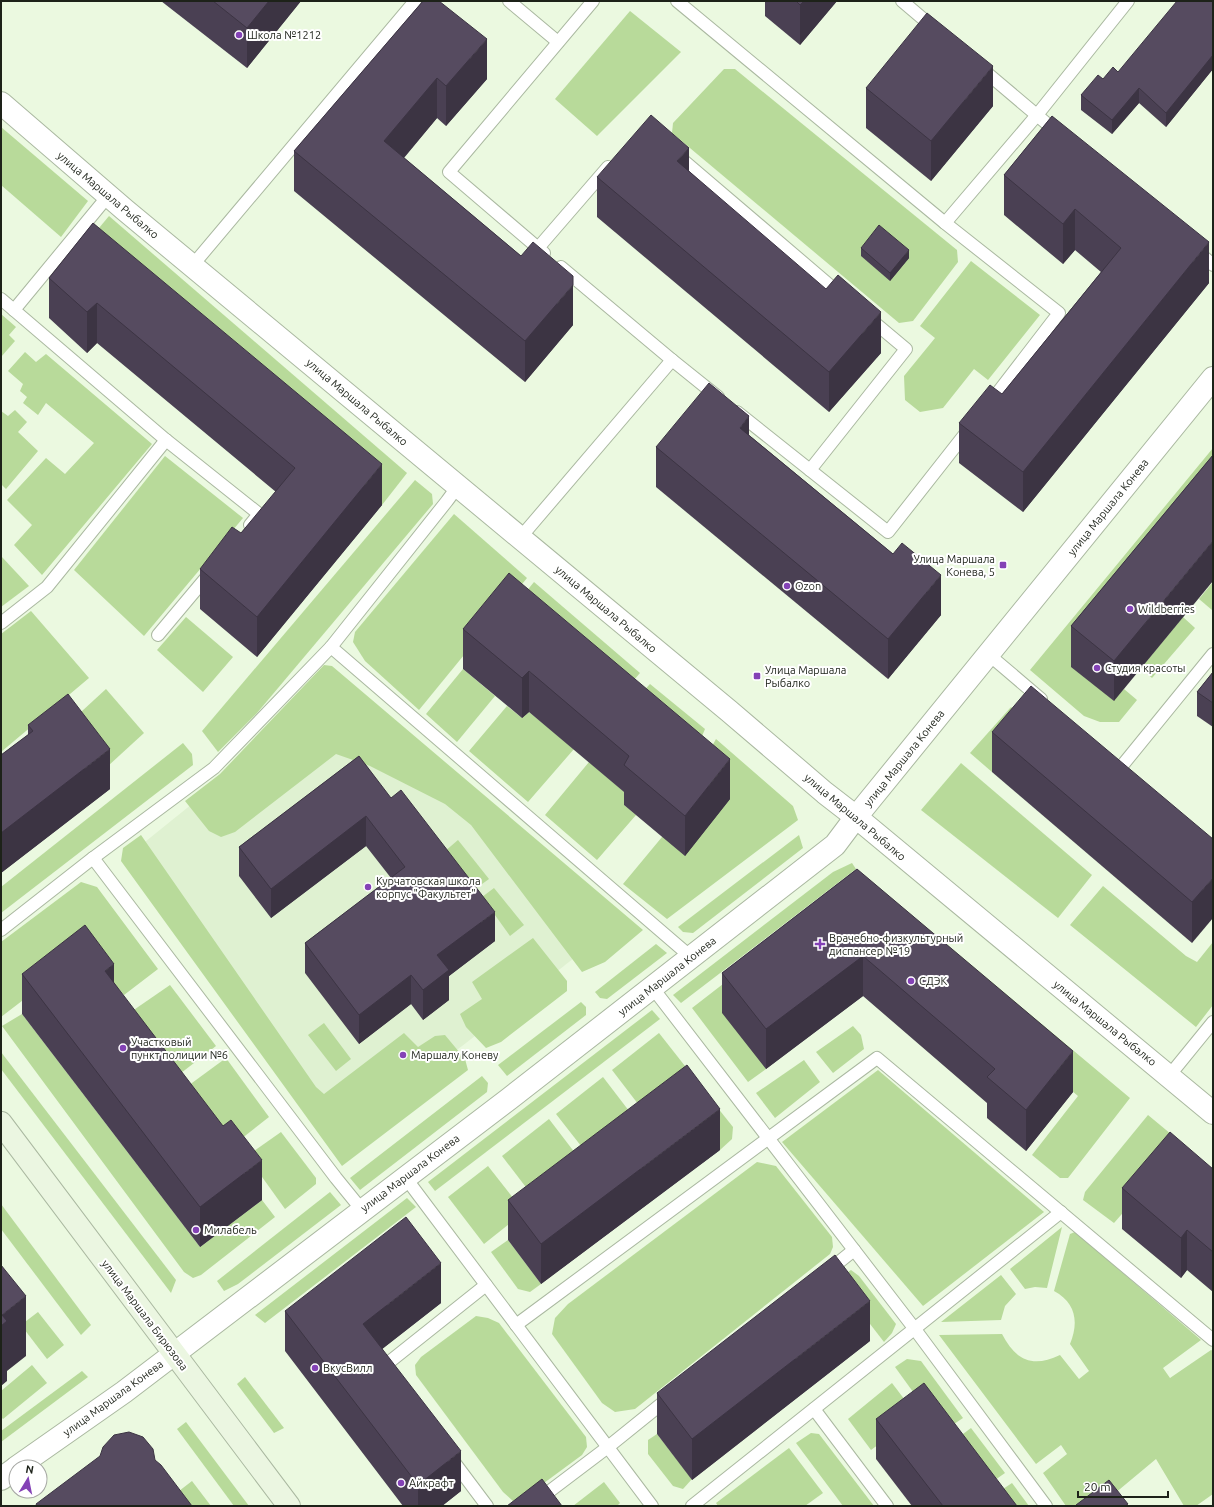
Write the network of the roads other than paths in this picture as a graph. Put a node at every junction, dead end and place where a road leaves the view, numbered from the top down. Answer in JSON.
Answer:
{"nodes":[{"id":1,"x":415,"y":1,"type":"edge"},
{"id":2,"x":509,"y":1,"type":"edge"},
{"id":3,"x":593,"y":1,"type":"edge"},
{"id":4,"x":677,"y":1,"type":"edge"},
{"id":5,"x":902,"y":1,"type":"edge"},
{"id":6,"x":1128,"y":1,"type":"edge"},
{"id":7,"x":943,"y":36,"type":"edge"},
{"id":8,"x":558,"y":42,"type":"junction"},
{"id":9,"x":972,"y":60,"type":"edge"},
{"id":10,"x":1,"y":104,"type":"edge"},
{"id":11,"x":1037,"y":115,"type":"junction"},
{"id":12,"x":1067,"y":141,"type":"edge"},
{"id":13,"x":666,"y":147,"type":"edge"},
{"id":14,"x":618,"y":155,"type":"edge"},
{"id":15,"x":108,"y":196,"type":"junction"},
{"id":16,"x":946,"y":223,"type":"junction"},
{"id":17,"x":1189,"y":244,"type":"edge"},
{"id":18,"x":538,"y":248,"type":"junction"},
{"id":19,"x":1213,"y":265,"type":"edge"},
{"id":20,"x":192,"y":266,"type":"junction"},
{"id":21,"x":1,"y":299,"type":"edge"},
{"id":22,"x":14,"y":310,"type":"junction"},
{"id":23,"x":672,"y":360,"type":"junction"},
{"id":24,"x":1213,"y":378,"type":"edge"},
{"id":25,"x":166,"y":440,"type":"junction"},
{"id":26,"x":810,"y":470,"type":"junction"},
{"id":27,"x":458,"y":486,"type":"junction"},
{"id":28,"x":244,"y":532,"type":"edge"},
{"id":29,"x":520,"y":538,"type":"junction"},
{"id":30,"x":218,"y":563,"type":"edge"},
{"id":31,"x":1,"y":622,"type":"edge"},
{"id":32,"x":158,"y":635,"type":"dead end"},
{"id":33,"x":331,"y":647,"type":"junction"},
{"id":34,"x":988,"y":654,"type":"junction"},
{"id":35,"x":1213,"y":654,"type":"edge"},
{"id":36,"x":1050,"y":707,"type":"edge"},
{"id":37,"x":1109,"y":757,"type":"edge"},
{"id":38,"x":1121,"y":767,"type":"junction"},
{"id":39,"x":1133,"y":777,"type":"edge"},
{"id":40,"x":856,"y":817,"type":"junction"},
{"id":41,"x":93,"y":858,"type":"junction"},
{"id":42,"x":1,"y":930,"type":"edge"},
{"id":43,"x":691,"y":957,"type":"junction"},
{"id":44,"x":652,"y":987,"type":"junction"},
{"id":45,"x":1213,"y":1022,"type":"edge"},
{"id":46,"x":1170,"y":1076,"type":"junction"},
{"id":47,"x":1213,"y":1113,"type":"edge"},
{"id":48,"x":1,"y":1123,"type":"edge"},
{"id":49,"x":769,"y":1138,"type":"junction"},
{"id":50,"x":405,"y":1177,"type":"junction"},
{"id":51,"x":362,"y":1210,"type":"junction"},
{"id":52,"x":1061,"y":1212,"type":"junction"},
{"id":53,"x":854,"y":1250,"type":"junction"},
{"id":54,"x":817,"y":1279,"type":"edge"},
{"id":55,"x":486,"y":1285,"type":"junction"},
{"id":56,"x":516,"y":1325,"type":"junction"},
{"id":57,"x":914,"y":1328,"type":"junction"},
{"id":58,"x":1213,"y":1340,"type":"edge"},
{"id":59,"x":174,"y":1354,"type":"junction"},
{"id":60,"x":393,"y":1379,"type":"edge"},
{"id":61,"x":680,"y":1389,"type":"edge"},
{"id":62,"x":814,"y":1409,"type":"junction"},
{"id":63,"x":443,"y":1447,"type":"edge"},
{"id":64,"x":608,"y":1447,"type":"junction"},
{"id":65,"x":28,"y":1459,"type":"edge"},
{"id":66,"x":289,"y":1506,"type":"edge"},
{"id":67,"x":487,"y":1506,"type":"edge"},
{"id":68,"x":530,"y":1506,"type":"edge"},
{"id":69,"x":652,"y":1506,"type":"edge"},
{"id":70,"x":692,"y":1506,"type":"edge"},
{"id":71,"x":887,"y":1506,"type":"edge"},
{"id":72,"x":1046,"y":1506,"type":"edge"}],
"edges":[{"from":1,"to":20,"type":"lane"},
{"from":2,"to":8,"type":"lane"},
{"from":3,"to":8,"type":"lane"},
{"from":4,"to":16,"type":"lane"},
{"from":5,"to":7,"type":"lane"},
{"from":6,"to":11,"type":"lane"},
{"from":8,"to":18,"type":"lane"},
{"from":9,"to":11,"type":"lane"},
{"from":10,"to":15,"type":"street","name":"улица Маршала Рыбалко"},
{"from":11,"to":12,"type":"lane"},
{"from":11,"to":16,"type":"lane"},
{"from":13,"to":26,"type":"lane"},
{"from":14,"to":18,"type":"lane"},
{"from":15,"to":20,"type":"street","name":"улица Маршала Рыбалко"},
{"from":15,"to":22,"type":"lane"},
{"from":16,"to":26,"type":"lane"},
{"from":17,"to":19,"type":"lane"},
{"from":18,"to":23,"type":"lane"},
{"from":20,"to":27,"type":"street","name":"улица Маршала Рыбалко"},
{"from":21,"to":22,"type":"lane"},
{"from":22,"to":25,"type":"lane"},
{"from":23,"to":26,"type":"lane"},
{"from":23,"to":29,"type":"lane"},
{"from":24,"to":34,"type":"street","name":"улица Маршала Конева"},
{"from":25,"to":28,"type":"lane"},
{"from":25,"to":31,"type":"lane"},
{"from":27,"to":29,"type":"street","name":"улица Маршала Рыбалко"},
{"from":27,"to":33,"type":"lane"},
{"from":29,"to":40,"type":"street","name":"улица Маршала Рыбалко"},
{"from":30,"to":32,"type":"lane"},
{"from":33,"to":41,"type":"lane"},
{"from":33,"to":43,"type":"lane"},
{"from":34,"to":36,"type":"lane"},
{"from":34,"to":40,"type":"street","name":"улица Маршала Конева"},
{"from":35,"to":38,"type":"lane"},
{"from":37,"to":38,"type":"lane"},
{"from":38,"to":39,"type":"lane"},
{"from":40,"to":43,"type":"street","name":"улица Маршала Конева"},
{"from":40,"to":46,"type":"street","name":"улица Маршала Рыбалко"},
{"from":41,"to":42,"type":"lane"},
{"from":41,"to":51,"type":"lane"},
{"from":43,"to":44,"type":"street","name":"улица Маршала Конева"},
{"from":44,"to":49,"type":"lane"},
{"from":44,"to":50,"type":"street","name":"улица Маршала Конева"},
{"from":45,"to":46,"type":"lane"},
{"from":46,"to":47,"type":"street","name":"улица Маршала Рыбалко"},
{"from":48,"to":59,"type":"main road","name":"улица Маршала Бирюзова"},
{"from":49,"to":52,"type":"lane"},
{"from":49,"to":53,"type":"lane"},
{"from":49,"to":56,"type":"lane"},
{"from":50,"to":51,"type":"street","name":"улица Маршала Конева"},
{"from":50,"to":55,"type":"lane"},
{"from":51,"to":59,"type":"street","name":"улица Маршала Конева"},
{"from":52,"to":57,"type":"lane"},
{"from":52,"to":58,"type":"lane"},
{"from":53,"to":54,"type":"lane"},
{"from":53,"to":57,"type":"lane"},
{"from":55,"to":56,"type":"lane"},
{"from":55,"to":60,"type":"lane"},
{"from":56,"to":64,"type":"lane"},
{"from":57,"to":62,"type":"lane"},
{"from":57,"to":72,"type":"lane"},
{"from":59,"to":65,"type":"street","name":"улица Маршала Конева"},
{"from":59,"to":66,"type":"main road","name":"улица Маршала Бирюзова"},
{"from":61,"to":64,"type":"lane"},
{"from":62,"to":70,"type":"lane"},
{"from":62,"to":71,"type":"lane"},
{"from":63,"to":67,"type":"lane"},
{"from":64,"to":68,"type":"lane"},
{"from":64,"to":69,"type":"lane"}]}
